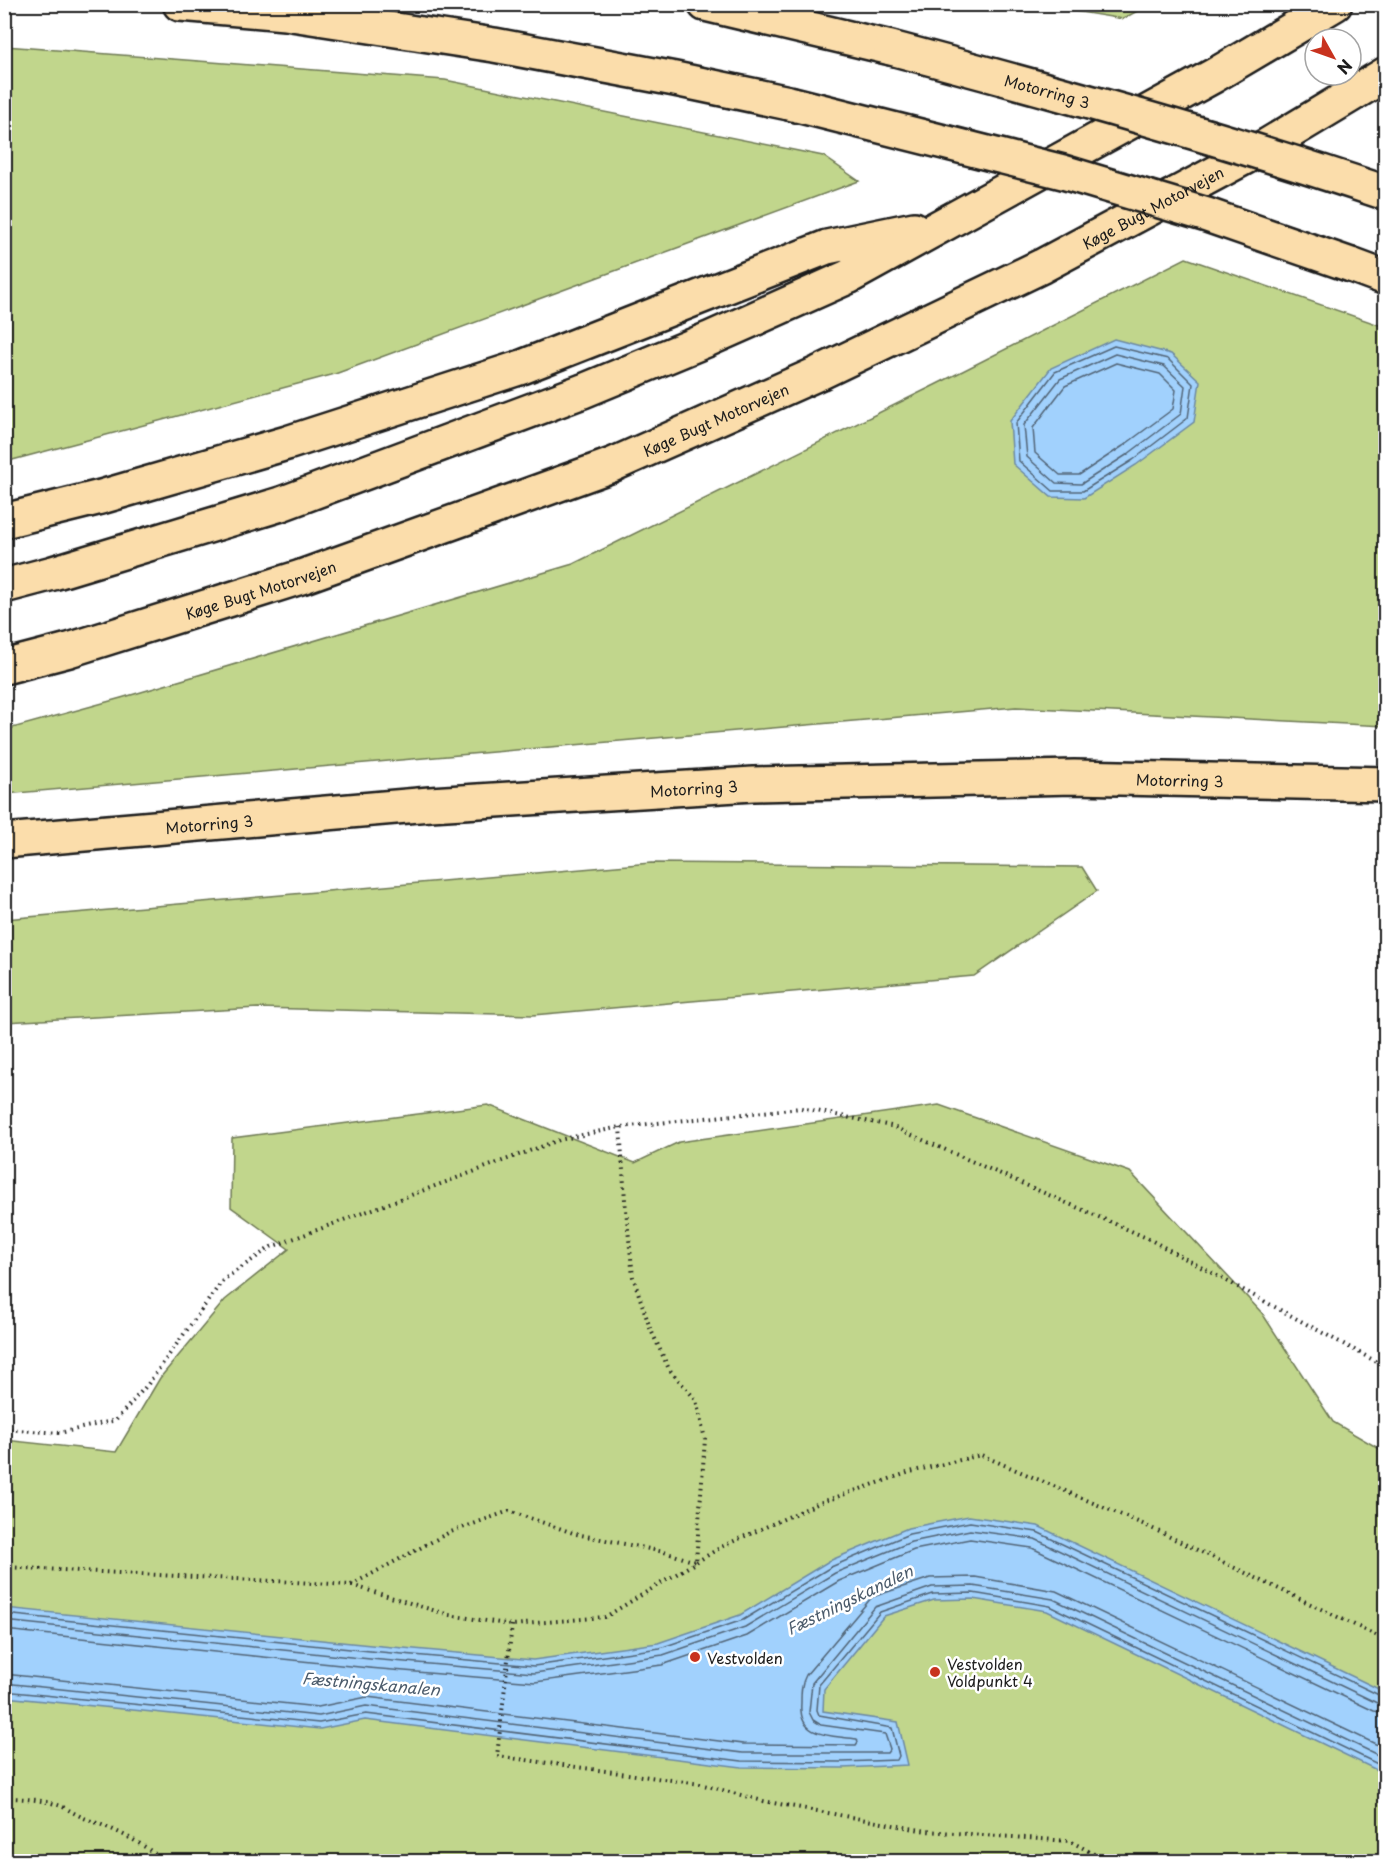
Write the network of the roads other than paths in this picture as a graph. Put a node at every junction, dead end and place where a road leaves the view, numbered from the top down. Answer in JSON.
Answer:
{"nodes":[{"id":1,"x":180,"y":4,"type":"edge"},
{"id":2,"x":705,"y":4,"type":"edge"},
{"id":3,"x":1335,"y":4,"type":"edge"},
{"id":4,"x":1386,"y":74,"type":"edge"},
{"id":5,"x":1386,"y":194,"type":"edge"},
{"id":6,"x":945,"y":222,"type":"junction"},
{"id":7,"x":1386,"y":278,"type":"edge"},
{"id":8,"x":4,"y":522,"type":"edge"},
{"id":9,"x":4,"y":586,"type":"edge"},
{"id":10,"x":4,"y":667,"type":"edge"},
{"id":11,"x":1386,"y":784,"type":"edge"},
{"id":12,"x":4,"y":841,"type":"edge"}],
"edges":[{"from":1,"to":7,"type":"highway","bridge":true},
{"from":2,"to":5,"type":"highway","name":"Motorring 3","bridge":true},
{"from":3,"to":6,"type":"highway"},
{"from":4,"to":10,"type":"highway","name":"Køge Bugt Motorvejen"},
{"from":6,"to":8,"type":"highway"},
{"from":6,"to":9,"type":"highway"},
{"from":11,"to":12,"type":"highway","name":"Motorring 3"}]}
